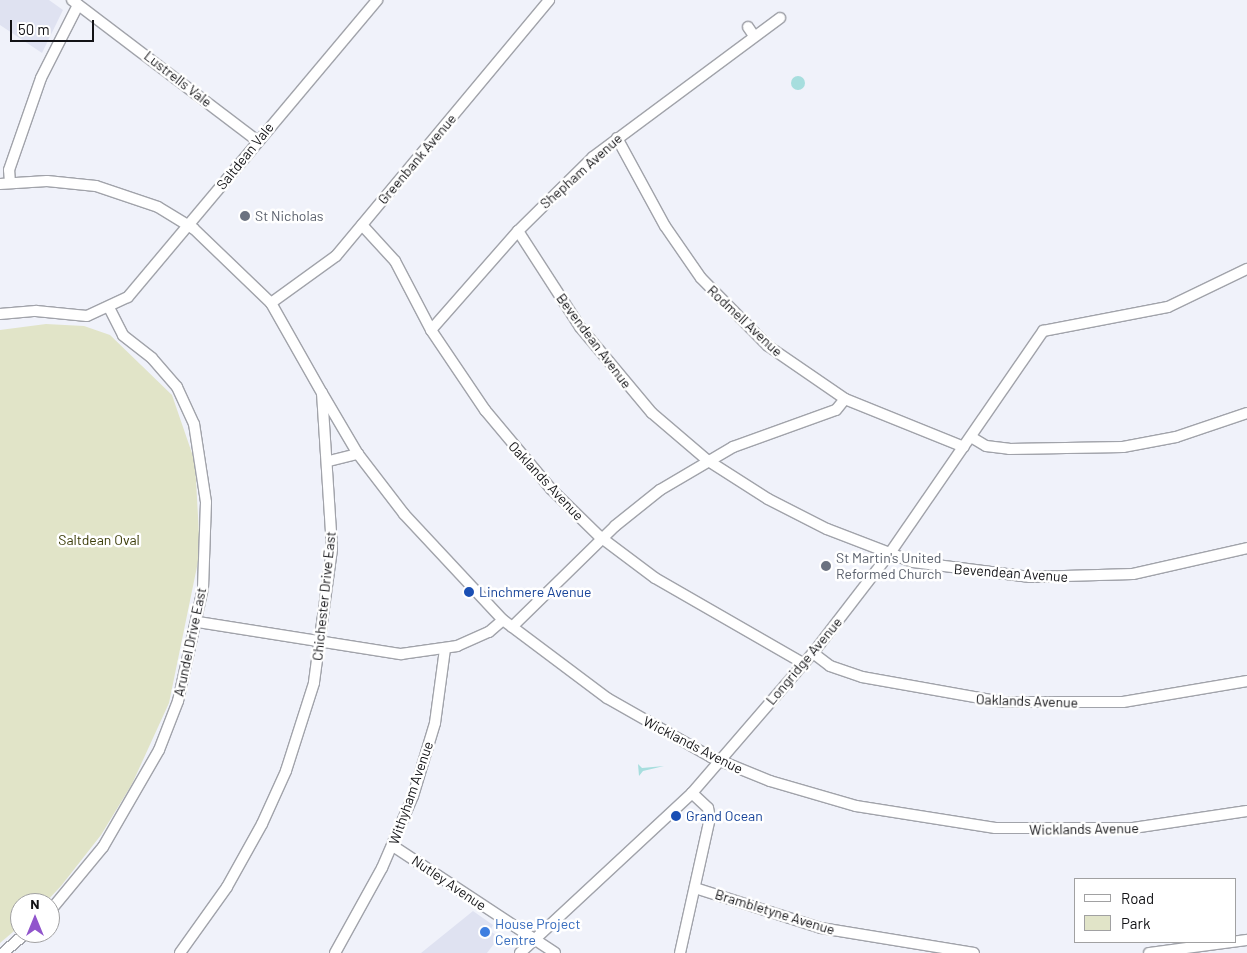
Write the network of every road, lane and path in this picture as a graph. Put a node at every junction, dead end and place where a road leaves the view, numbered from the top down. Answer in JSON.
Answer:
{"nodes":[{"id":1,"x":377,"y":0,"type":"edge"},
{"id":2,"x":548,"y":0,"type":"edge"},
{"id":3,"x":75,"y":2,"type":"edge"},
{"id":4,"x":780,"y":18,"type":"dead end"},
{"id":5,"x":748,"y":27,"type":"dead end"},
{"id":6,"x":754,"y":36,"type":"junction"},
{"id":7,"x":617,"y":138,"type":"junction"},
{"id":8,"x":258,"y":141,"type":"junction"},
{"id":9,"x":5,"y":184,"type":"edge"},
{"id":10,"x":362,"y":225,"type":"junction"},
{"id":11,"x":188,"y":226,"type":"junction"},
{"id":12,"x":518,"y":231,"type":"junction"},
{"id":13,"x":1247,"y":269,"type":"edge"},
{"id":14,"x":271,"y":303,"type":"junction"},
{"id":15,"x":109,"y":308,"type":"junction"},
{"id":16,"x":0,"y":314,"type":"edge"},
{"id":17,"x":431,"y":330,"type":"junction"},
{"id":18,"x":322,"y":393,"type":"junction"},
{"id":19,"x":845,"y":399,"type":"junction"},
{"id":20,"x":1247,"y":413,"type":"edge"},
{"id":21,"x":970,"y":436,"type":"junction"},
{"id":22,"x":964,"y":447,"type":"junction"},
{"id":23,"x":358,"y":454,"type":"junction"},
{"id":24,"x":707,"y":460,"type":"junction"},
{"id":25,"x":329,"y":461,"type":"junction"},
{"id":26,"x":603,"y":539,"type":"junction"},
{"id":27,"x":1247,"y":548,"type":"edge"},
{"id":28,"x":890,"y":553,"type":"junction"},
{"id":29,"x":503,"y":620,"type":"junction"},
{"id":30,"x":198,"y":622,"type":"junction"},
{"id":31,"x":512,"y":627,"type":"junction"},
{"id":32,"x":320,"y":644,"type":"junction"},
{"id":33,"x":445,"y":649,"type":"junction"},
{"id":34,"x":813,"y":653,"type":"junction"},
{"id":35,"x":802,"y":663,"type":"junction"},
{"id":36,"x":1247,"y":681,"type":"edge"},
{"id":37,"x":720,"y":759,"type":"junction"},
{"id":38,"x":692,"y":793,"type":"junction"},
{"id":39,"x":1247,"y":811,"type":"edge"},
{"id":40,"x":393,"y":846,"type":"junction"},
{"id":41,"x":695,"y":888,"type":"junction"},
{"id":42,"x":60,"y":899,"type":"edge"},
{"id":43,"x":534,"y":940,"type":"junction"},
{"id":44,"x":14,"y":943,"type":"edge"},
{"id":45,"x":1224,"y":943,"type":"edge"},
{"id":46,"x":3,"y":953,"type":"edge"},
{"id":47,"x":180,"y":953,"type":"edge"},
{"id":48,"x":334,"y":953,"type":"edge"},
{"id":49,"x":520,"y":953,"type":"edge"},
{"id":50,"x":555,"y":953,"type":"edge"},
{"id":51,"x":680,"y":953,"type":"edge"},
{"id":52,"x":974,"y":953,"type":"edge"},
{"id":53,"x":1149,"y":953,"type":"edge"}],
"edges":[{"from":1,"to":8,"type":"street","name":"Saltdean Vale"},
{"from":2,"to":10,"type":"street","name":"Greenbank Avenue"},
{"from":3,"to":8,"type":"street","name":"Lustrells Vale"},
{"from":3,"to":9,"type":"street"},
{"from":4,"to":6,"type":"street","name":"Shepham Avenue"},
{"from":5,"to":6,"type":"street"},
{"from":6,"to":7,"type":"street","name":"Shepham Avenue"},
{"from":7,"to":12,"type":"street","name":"Shepham Avenue"},
{"from":7,"to":19,"type":"street","name":"Rodmell Avenue"},
{"from":8,"to":11,"type":"street","name":"Saltdean Vale"},
{"from":9,"to":11,"type":"street","name":"Chichester Drive East"},
{"from":10,"to":14,"type":"street","name":"Greenbank Avenue"},
{"from":10,"to":17,"type":"street","name":"Oaklands Avenue"},
{"from":11,"to":14,"type":"street","name":"Chichester Drive East"},
{"from":11,"to":15,"type":"street","name":"Saltdean Vale"},
{"from":12,"to":17,"type":"street","name":"Shepham Avenue"},
{"from":12,"to":24,"type":"street","name":"Bevendean Avenue"},
{"from":13,"to":21,"type":"street","name":"Longridge Avenue"},
{"from":14,"to":18,"type":"street","name":"Chichester Drive East"},
{"from":15,"to":16,"type":"street","name":"Saltdean Vale"},
{"from":15,"to":30,"type":"street","name":"Arundel Drive East"},
{"from":17,"to":26,"type":"street","name":"Oaklands Avenue"},
{"from":18,"to":23,"type":"street","name":"Wicklands Avenue"},
{"from":18,"to":25,"type":"street","name":"Chichester Drive East"},
{"from":19,"to":22,"type":"street","name":"Rodmell Avenue"},
{"from":19,"to":24,"type":"street"},
{"from":20,"to":21,"type":"street"},
{"from":21,"to":22,"type":"street","name":"Longridge Avenue"},
{"from":22,"to":28,"type":"street","name":"Longridge Avenue"},
{"from":23,"to":25,"type":"street"},
{"from":23,"to":29,"type":"street","name":"Wicklands Avenue"},
{"from":24,"to":26,"type":"street"},
{"from":24,"to":28,"type":"street","name":"Bevendean Avenue"},
{"from":25,"to":32,"type":"street","name":"Chichester Drive East"},
{"from":26,"to":31,"type":"street"},
{"from":26,"to":35,"type":"street","name":"Oaklands Avenue"},
{"from":27,"to":28,"type":"street","name":"Bevendean Avenue"},
{"from":28,"to":34,"type":"street","name":"Longridge Avenue"},
{"from":29,"to":31,"type":"street","name":"Wicklands Avenue"},
{"from":29,"to":33,"type":"street"},
{"from":30,"to":32,"type":"street"},
{"from":30,"to":42,"type":"street","name":"Arundel Drive East"},
{"from":31,"to":37,"type":"street","name":"Wicklands Avenue"},
{"from":32,"to":33,"type":"street"},
{"from":32,"to":47,"type":"street","name":"Chichester Drive East"},
{"from":33,"to":40,"type":"street","name":"Withyham Avenue"},
{"from":34,"to":35,"type":"street","name":"Longridge Avenue"},
{"from":34,"to":36,"type":"street","name":"Oaklands Avenue"},
{"from":35,"to":37,"type":"street","name":"Longridge Avenue"},
{"from":37,"to":38,"type":"street","name":"Longridge Avenue"},
{"from":37,"to":39,"type":"street","name":"Wicklands Avenue"},
{"from":38,"to":41,"type":"street"},
{"from":38,"to":43,"type":"street","name":"Longridge Avenue"},
{"from":40,"to":43,"type":"street","name":"Nutley Avenue"},
{"from":40,"to":48,"type":"street","name":"Withyham Avenue"},
{"from":41,"to":51,"type":"street"},
{"from":41,"to":52,"type":"street","name":"Brambletyne Avenue"},
{"from":43,"to":49,"type":"street","name":"Longridge Avenue"},
{"from":43,"to":50,"type":"street","name":"Nutley Avenue"},
{"from":44,"to":46,"type":"street"},
{"from":45,"to":53,"type":"street"}]}
